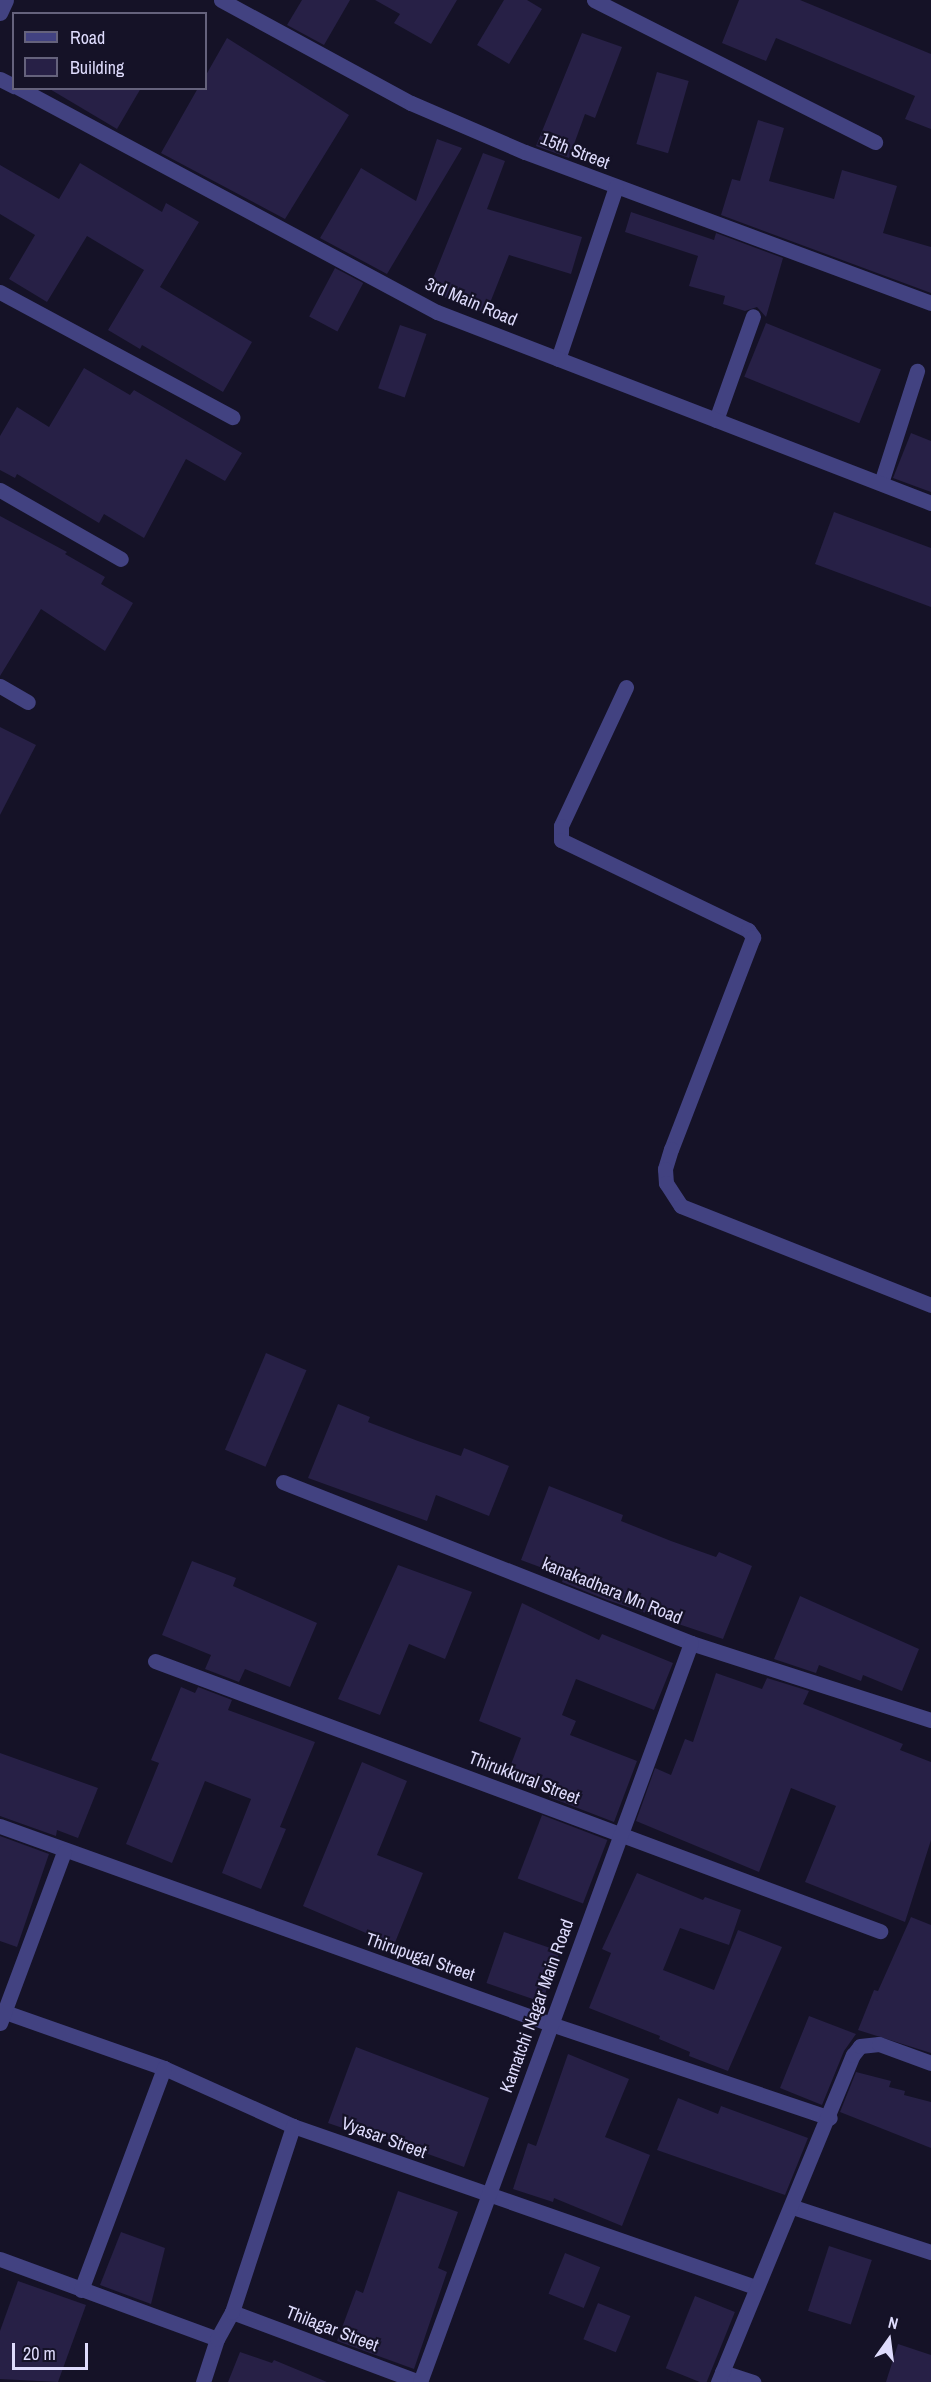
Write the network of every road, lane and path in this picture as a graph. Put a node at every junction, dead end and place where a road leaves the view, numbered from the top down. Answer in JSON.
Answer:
{"nodes":[{"id":1,"x":6,"y":0,"type":"edge"},
{"id":2,"x":221,"y":0,"type":"edge"},
{"id":3,"x":594,"y":0,"type":"edge"},
{"id":4,"x":0,"y":13,"type":"edge"},
{"id":5,"x":23,"y":90,"type":"edge"},
{"id":6,"x":875,"y":142,"type":"dead end"},
{"id":7,"x":616,"y":187,"type":"junction"},
{"id":8,"x":0,"y":292,"type":"edge"},
{"id":9,"x":931,"y":303,"type":"edge"},
{"id":10,"x":753,"y":316,"type":"dead end"},
{"id":11,"x":558,"y":359,"type":"junction"},
{"id":12,"x":917,"y":371,"type":"dead end"},
{"id":13,"x":232,"y":417,"type":"dead end"},
{"id":14,"x":716,"y":420,"type":"junction"},
{"id":15,"x":881,"y":483,"type":"junction"},
{"id":16,"x":0,"y":490,"type":"edge"},
{"id":17,"x":931,"y":503,"type":"edge"},
{"id":18,"x":122,"y":559,"type":"dead end"},
{"id":19,"x":0,"y":686,"type":"edge"},
{"id":20,"x":626,"y":687,"type":"dead end"},
{"id":21,"x":28,"y":702,"type":"dead end"},
{"id":22,"x":931,"y":1305,"type":"edge"},
{"id":23,"x":283,"y":1482,"type":"dead end"},
{"id":24,"x":692,"y":1643,"type":"junction"},
{"id":25,"x":155,"y":1661,"type":"dead end"},
{"id":26,"x":931,"y":1720,"type":"edge"},
{"id":27,"x":0,"y":1826,"type":"edge"},
{"id":28,"x":620,"y":1835,"type":"junction"},
{"id":29,"x":63,"y":1852,"type":"junction"},
{"id":30,"x":880,"y":1931,"type":"dead end"},
{"id":31,"x":3,"y":2018,"type":"edge"},
{"id":32,"x":551,"y":2024,"type":"junction"},
{"id":33,"x":931,"y":2063,"type":"edge"},
{"id":34,"x":165,"y":2068,"type":"junction"},
{"id":35,"x":830,"y":2118,"type":"junction"},
{"id":36,"x":293,"y":2126,"type":"junction"},
{"id":37,"x":489,"y":2196,"type":"junction"},
{"id":38,"x":793,"y":2207,"type":"junction"},
{"id":39,"x":931,"y":2252,"type":"edge"},
{"id":40,"x":0,"y":2259,"type":"edge"},
{"id":41,"x":755,"y":2287,"type":"junction"},
{"id":42,"x":81,"y":2290,"type":"junction"},
{"id":43,"x":232,"y":2312,"type":"junction"},
{"id":44,"x":217,"y":2339,"type":"junction"},
{"id":45,"x":720,"y":2377,"type":"edge"},
{"id":46,"x":203,"y":2382,"type":"edge"},
{"id":47,"x":420,"y":2382,"type":"edge"},
{"id":48,"x":753,"y":2382,"type":"edge"}],
"edges":[{"from":1,"to":4,"type":"street"},
{"from":2,"to":7,"type":"street","name":"15th Street"},
{"from":3,"to":6,"type":"street"},
{"from":5,"to":11,"type":"street","name":"3rd Main Road"},
{"from":7,"to":9,"type":"street","name":"15th Street"},
{"from":7,"to":11,"type":"street"},
{"from":8,"to":13,"type":"street"},
{"from":10,"to":14,"type":"street"},
{"from":11,"to":14,"type":"street","name":"3rd Main Road"},
{"from":12,"to":15,"type":"street"},
{"from":14,"to":15,"type":"street","name":"3rd Main Road"},
{"from":15,"to":17,"type":"street","name":"3rd Main Road"},
{"from":16,"to":18,"type":"street"},
{"from":19,"to":21,"type":"street"},
{"from":20,"to":22,"type":"street"},
{"from":23,"to":24,"type":"street","name":"kanakadhara Mn Road"},
{"from":24,"to":26,"type":"street","name":"kanakadhara Mn Road"},
{"from":24,"to":28,"type":"street","name":"Kamatchi Nagar Main Road"},
{"from":25,"to":28,"type":"street","name":"Thirukkural Street"},
{"from":27,"to":29,"type":"street","name":"Thirupugal Street"},
{"from":28,"to":30,"type":"street","name":"Thirukkural Street"},
{"from":28,"to":32,"type":"street","name":"Kamatchi Nagar Main Road"},
{"from":29,"to":31,"type":"street"},
{"from":29,"to":32,"type":"street","name":"Thirupugal Street"},
{"from":31,"to":34,"type":"street","name":"Vyasar Street"},
{"from":32,"to":35,"type":"street","name":"Thirupugal Street"},
{"from":32,"to":37,"type":"street","name":"Kamatchi Nagar Main Road"},
{"from":33,"to":35,"type":"street"},
{"from":34,"to":36,"type":"street","name":"Vyasar Street"},
{"from":34,"to":42,"type":"street"},
{"from":35,"to":38,"type":"street"},
{"from":36,"to":37,"type":"street","name":"Vyasar Street"},
{"from":36,"to":43,"type":"street"},
{"from":37,"to":41,"type":"street","name":"Vyasar Street"},
{"from":37,"to":47,"type":"street","name":"Kamatchi Nagar Main Road"},
{"from":38,"to":39,"type":"street"},
{"from":38,"to":41,"type":"street"},
{"from":40,"to":42,"type":"street"},
{"from":41,"to":45,"type":"street"},
{"from":42,"to":44,"type":"street"},
{"from":43,"to":44,"type":"street"},
{"from":43,"to":47,"type":"street","name":"Thilagar Street"},
{"from":44,"to":46,"type":"street"},
{"from":45,"to":48,"type":"street"}]}
